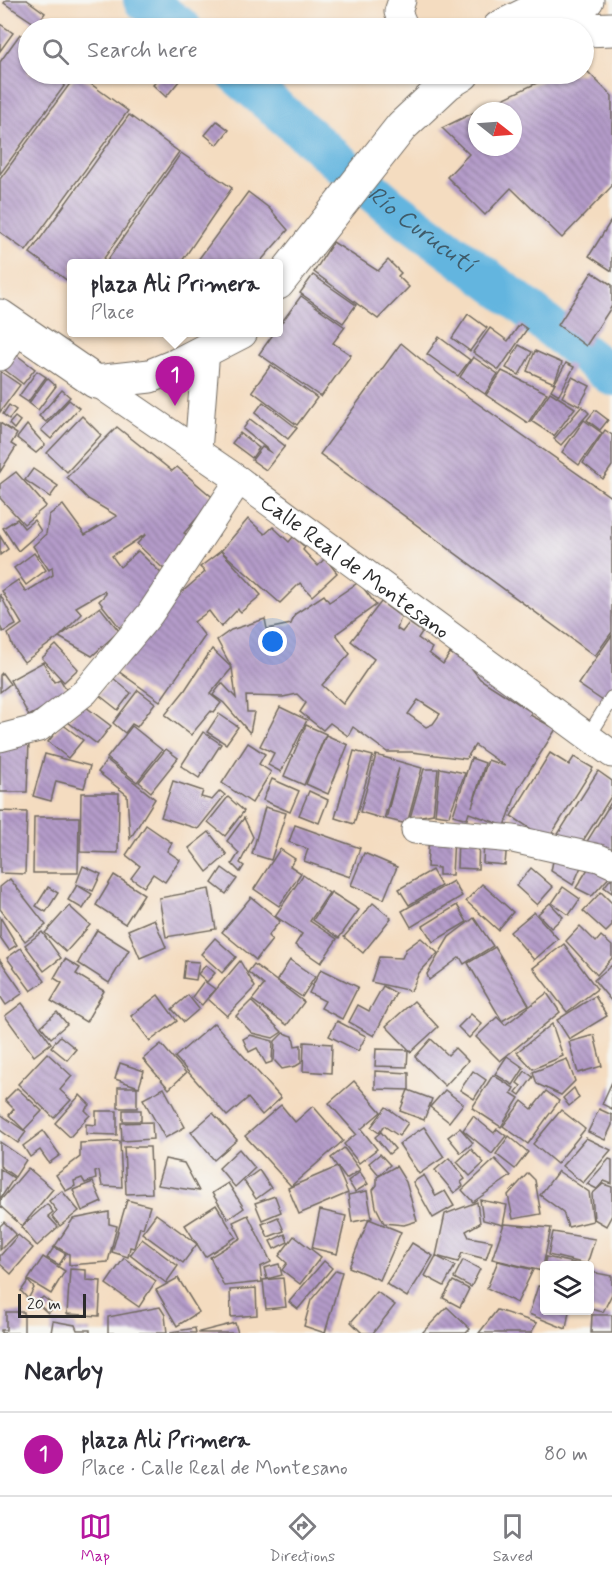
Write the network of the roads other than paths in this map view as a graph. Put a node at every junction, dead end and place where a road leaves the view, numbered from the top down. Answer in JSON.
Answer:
{"nodes":[{"id":1,"x":402,"y":0,"type":"edge"},
{"id":2,"x":587,"y":0,"type":"edge"},
{"id":3,"x":401,"y":18,"type":"edge"},
{"id":4,"x":519,"y":18,"type":"edge"},
{"id":5,"x":612,"y":29,"type":"edge"},
{"id":6,"x":594,"y":30,"type":"edge"},
{"id":7,"x":437,"y":84,"type":"edge"},
{"id":8,"x":313,"y":221,"type":"junction"},
{"id":9,"x":278,"y":259,"type":"edge"},
{"id":10,"x":283,"y":276,"type":"edge"},
{"id":11,"x":9,"y":323,"type":"edge"},
{"id":12,"x":213,"y":341,"type":"edge"},
{"id":13,"x":0,"y":357,"type":"edge"},
{"id":14,"x":96,"y":382,"type":"junction"},
{"id":15,"x":198,"y":451,"type":"junction"},
{"id":16,"x":239,"y":480,"type":"junction"},
{"id":17,"x":612,"y":698,"type":"edge"},
{"id":18,"x":588,"y":737,"type":"junction"},
{"id":19,"x":0,"y":738,"type":"edge"},
{"id":20,"x":612,"y":754,"type":"edge"},
{"id":21,"x":415,"y":830,"type":"dead end"},
{"id":22,"x":612,"y":864,"type":"edge"}],
"edges":[{"from":1,"to":3,"type":"street"},
{"from":2,"to":4,"type":"main road"},
{"from":5,"to":6,"type":"main road"},
{"from":7,"to":8,"type":"main road"},
{"from":8,"to":9,"type":"main road"},
{"from":8,"to":10,"type":"main road"},
{"from":11,"to":13,"type":"street"},
{"from":11,"to":14,"type":"main road"},
{"from":12,"to":14,"type":"main road"},
{"from":12,"to":15,"type":"street"},
{"from":14,"to":15,"type":"street","name":"Calle Real de Montesano"},
{"from":15,"to":16,"type":"street","name":"Calle Real de Montesano"},
{"from":16,"to":18,"type":"street","name":"Calle Real de Montesano"},
{"from":16,"to":19,"type":"street"},
{"from":17,"to":18,"type":"lane"},
{"from":18,"to":20,"type":"street","name":"Calle Real de Montesano"},
{"from":21,"to":22,"type":"street"}]}
